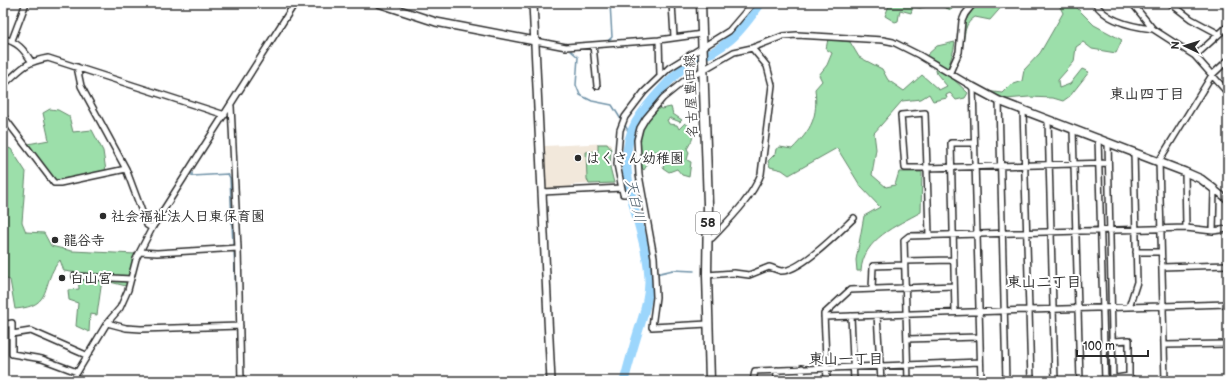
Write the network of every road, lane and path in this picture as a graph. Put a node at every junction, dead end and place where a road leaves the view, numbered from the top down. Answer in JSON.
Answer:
{"nodes":[{"id":1,"x":26,"y":3,"type":"edge"},
{"id":2,"x":295,"y":3,"type":"edge"},
{"id":3,"x":380,"y":3,"type":"edge"},
{"id":4,"x":533,"y":3,"type":"edge"},
{"id":5,"x":672,"y":3,"type":"edge"},
{"id":6,"x":701,"y":3,"type":"edge"},
{"id":7,"x":753,"y":3,"type":"edge"},
{"id":8,"x":974,"y":3,"type":"edge"},
{"id":9,"x":1095,"y":3,"type":"edge"},
{"id":10,"x":1132,"y":3,"type":"edge"},
{"id":11,"x":1170,"y":3,"type":"edge"},
{"id":12,"x":1224,"y":3,"type":"edge"},
{"id":13,"x":1228,"y":4,"type":"edge"},
{"id":14,"x":1228,"y":26,"type":"edge"},
{"id":15,"x":1153,"y":29,"type":"junction"},
{"id":16,"x":702,"y":34,"type":"junction"},
{"id":17,"x":1219,"y":34,"type":"junction"},
{"id":18,"x":674,"y":37,"type":"junction"},
{"id":19,"x":3,"y":39,"type":"edge"},
{"id":20,"x":12,"y":40,"type":"junction"},
{"id":21,"x":659,"y":40,"type":"junction"},
{"id":22,"x":535,"y":41,"type":"junction"},
{"id":23,"x":593,"y":45,"type":"junction"},
{"id":24,"x":703,"y":48,"type":"junction"},
{"id":25,"x":752,"y":48,"type":"junction"},
{"id":26,"x":1195,"y":56,"type":"junction"},
{"id":27,"x":1228,"y":60,"type":"edge"},
{"id":28,"x":31,"y":61,"type":"junction"},
{"id":29,"x":77,"y":67,"type":"junction"},
{"id":30,"x":703,"y":67,"type":"junction"},
{"id":31,"x":950,"y":72,"type":"junction"},
{"id":32,"x":1212,"y":75,"type":"junction"},
{"id":33,"x":660,"y":76,"type":"junction"},
{"id":34,"x":3,"y":85,"type":"edge"},
{"id":35,"x":597,"y":86,"type":"dead end"},
{"id":36,"x":973,"y":87,"type":"junction"},
{"id":37,"x":1228,"y":93,"type":"edge"},
{"id":38,"x":999,"y":101,"type":"junction"},
{"id":39,"x":231,"y":106,"type":"junction"},
{"id":40,"x":1023,"y":110,"type":"junction"},
{"id":41,"x":225,"y":115,"type":"junction"},
{"id":42,"x":3,"y":116,"type":"edge"},
{"id":43,"x":1048,"y":120,"type":"junction"},
{"id":44,"x":1073,"y":129,"type":"junction"},
{"id":45,"x":1098,"y":138,"type":"junction"},
{"id":46,"x":1108,"y":142,"type":"junction"},
{"id":47,"x":974,"y":143,"type":"junction"},
{"id":48,"x":1134,"y":152,"type":"junction"},
{"id":49,"x":1159,"y":161,"type":"junction"},
{"id":50,"x":1108,"y":163,"type":"junction"},
{"id":51,"x":1073,"y":164,"type":"junction"},
{"id":52,"x":1098,"y":164,"type":"junction"},
{"id":53,"x":1049,"y":165,"type":"junction"},
{"id":54,"x":1000,"y":166,"type":"junction"},
{"id":55,"x":1024,"y":166,"type":"junction"},
{"id":56,"x":976,"y":167,"type":"junction"},
{"id":57,"x":926,"y":168,"type":"junction"},
{"id":58,"x":951,"y":168,"type":"junction"},
{"id":59,"x":126,"y":169,"type":"junction"},
{"id":60,"x":1185,"y":172,"type":"junction"},
{"id":61,"x":622,"y":188,"type":"junction"},
{"id":62,"x":1214,"y":189,"type":"junction"},
{"id":63,"x":542,"y":192,"type":"junction"},
{"id":64,"x":625,"y":194,"type":"dead end"},
{"id":65,"x":1228,"y":200,"type":"edge"},
{"id":66,"x":854,"y":218,"type":"dead end"},
{"id":67,"x":152,"y":228,"type":"junction"},
{"id":68,"x":1160,"y":228,"type":"junction"},
{"id":69,"x":1186,"y":228,"type":"junction"},
{"id":70,"x":1135,"y":229,"type":"junction"},
{"id":71,"x":1228,"y":229,"type":"edge"},
{"id":72,"x":1111,"y":230,"type":"junction"},
{"id":73,"x":1075,"y":231,"type":"junction"},
{"id":74,"x":1100,"y":231,"type":"junction"},
{"id":75,"x":1214,"y":231,"type":"junction"},
{"id":76,"x":1051,"y":232,"type":"junction"},
{"id":77,"x":1002,"y":233,"type":"junction"},
{"id":78,"x":1026,"y":233,"type":"junction"},
{"id":79,"x":953,"y":234,"type":"junction"},
{"id":80,"x":977,"y":234,"type":"junction"},
{"id":81,"x":929,"y":235,"type":"junction"},
{"id":82,"x":708,"y":239,"type":"junction"},
{"id":83,"x":238,"y":248,"type":"junction"},
{"id":84,"x":140,"y":252,"type":"junction"},
{"id":85,"x":1136,"y":252,"type":"junction"},
{"id":86,"x":1161,"y":252,"type":"junction"},
{"id":87,"x":953,"y":260,"type":"junction"},
{"id":88,"x":905,"y":263,"type":"junction"},
{"id":89,"x":1228,"y":264,"type":"edge"},
{"id":90,"x":1162,"y":267,"type":"junction"},
{"id":91,"x":707,"y":275,"type":"junction"},
{"id":92,"x":75,"y":276,"type":"dead end"},
{"id":93,"x":130,"y":279,"type":"junction"},
{"id":94,"x":954,"y":286,"type":"junction"},
{"id":95,"x":906,"y":287,"type":"junction"},
{"id":96,"x":872,"y":289,"type":"junction"},
{"id":97,"x":1228,"y":304,"type":"edge"},
{"id":98,"x":1163,"y":306,"type":"junction"},
{"id":99,"x":1129,"y":307,"type":"junction"},
{"id":100,"x":1078,"y":308,"type":"junction"},
{"id":101,"x":1102,"y":308,"type":"junction"},
{"id":102,"x":1113,"y":308,"type":"junction"},
{"id":103,"x":1053,"y":309,"type":"junction"},
{"id":104,"x":1029,"y":310,"type":"junction"},
{"id":105,"x":979,"y":311,"type":"junction"},
{"id":106,"x":1004,"y":311,"type":"junction"},
{"id":107,"x":955,"y":312,"type":"junction"},
{"id":108,"x":906,"y":313,"type":"junction"},
{"id":109,"x":877,"y":315,"type":"junction"},
{"id":110,"x":851,"y":316,"type":"junction"},
{"id":111,"x":824,"y":317,"type":"junction"},
{"id":112,"x":106,"y":323,"type":"junction"},
{"id":113,"x":708,"y":324,"type":"junction"},
{"id":114,"x":3,"y":325,"type":"edge"},
{"id":115,"x":240,"y":326,"type":"junction"},
{"id":116,"x":12,"y":334,"type":"junction"},
{"id":117,"x":980,"y":337,"type":"junction"},
{"id":118,"x":907,"y":339,"type":"junction"},
{"id":119,"x":1113,"y":341,"type":"junction"},
{"id":120,"x":1228,"y":344,"type":"edge"},
{"id":121,"x":1164,"y":345,"type":"junction"},
{"id":122,"x":86,"y":355,"type":"junction"},
{"id":123,"x":980,"y":362,"type":"junction"},
{"id":124,"x":907,"y":364,"type":"junction"},
{"id":125,"x":880,"y":365,"type":"junction"},
{"id":126,"x":854,"y":366,"type":"junction"},
{"id":127,"x":826,"y":367,"type":"junction"},
{"id":128,"x":802,"y":368,"type":"junction"},
{"id":129,"x":777,"y":370,"type":"junction"},
{"id":130,"x":77,"y":372,"type":"junction"},
{"id":131,"x":1129,"y":376,"type":"junction"},
{"id":132,"x":1105,"y":380,"type":"edge"},
{"id":133,"x":1113,"y":380,"type":"edge"},
{"id":134,"x":72,"y":381,"type":"edge"},
{"id":135,"x":241,"y":381,"type":"edge"},
{"id":136,"x":551,"y":381,"type":"edge"},
{"id":137,"x":710,"y":381,"type":"edge"},
{"id":138,"x":753,"y":381,"type":"edge"},
{"id":139,"x":777,"y":381,"type":"edge"},
{"id":140,"x":803,"y":381,"type":"edge"},
{"id":141,"x":827,"y":381,"type":"edge"},
{"id":142,"x":854,"y":381,"type":"edge"},
{"id":143,"x":881,"y":381,"type":"edge"},
{"id":144,"x":908,"y":381,"type":"edge"},
{"id":145,"x":981,"y":381,"type":"edge"},
{"id":146,"x":1006,"y":381,"type":"edge"},
{"id":147,"x":1031,"y":381,"type":"edge"},
{"id":148,"x":1055,"y":381,"type":"edge"},
{"id":149,"x":1080,"y":381,"type":"edge"},
{"id":150,"x":1098,"y":381,"type":"edge"},
{"id":151,"x":1134,"y":381,"type":"edge"},
{"id":152,"x":1165,"y":381,"type":"edge"}],
"edges":[{"from":1,"to":20,"type":"street"},
{"from":2,"to":39,"type":"street"},
{"from":3,"to":22,"type":"street"},
{"from":4,"to":22,"type":"street"},
{"from":5,"to":18,"type":"street"},
{"from":6,"to":16,"type":"main road","name":"名古屋豊田線","number":"58"},
{"from":7,"to":24,"type":"street"},
{"from":8,"to":31,"type":"street"},
{"from":9,"to":15,"type":"street"},
{"from":10,"to":15,"type":"street"},
{"from":11,"to":17,"type":"street"},
{"from":12,"to":13,"type":"street"},
{"from":14,"to":17,"type":"street"},
{"from":15,"to":26,"type":"street"},
{"from":16,"to":18,"type":"street"},
{"from":16,"to":24,"type":"main road","name":"名古屋豊田線","number":"58"},
{"from":17,"to":26,"type":"street"},
{"from":18,"to":21,"type":"street"},
{"from":19,"to":20,"type":"street"},
{"from":20,"to":28,"type":"street"},
{"from":21,"to":23,"type":"street"},
{"from":21,"to":33,"type":"street"},
{"from":22,"to":23,"type":"street"},
{"from":22,"to":63,"type":"street"},
{"from":23,"to":35,"type":"street"},
{"from":24,"to":30,"type":"main road","name":"名古屋豊田線","number":"58"},
{"from":24,"to":33,"type":"street"},
{"from":25,"to":30,"type":"street"},
{"from":25,"to":31,"type":"street"},
{"from":25,"to":82,"type":"street"},
{"from":26,"to":32,"type":"street"},
{"from":27,"to":32,"type":"street"},
{"from":28,"to":29,"type":"street"},
{"from":28,"to":34,"type":"street"},
{"from":29,"to":41,"type":"street"},
{"from":29,"to":59,"type":"street"},
{"from":30,"to":82,"type":"main road","name":"名古屋豊田線","number":"58"},
{"from":30,"to":113,"type":"street"},
{"from":31,"to":36,"type":"street"},
{"from":32,"to":37,"type":"street"},
{"from":32,"to":49,"type":"street"},
{"from":33,"to":61,"type":"street"},
{"from":36,"to":38,"type":"street"},
{"from":36,"to":47,"type":"street"},
{"from":38,"to":40,"type":"street"},
{"from":38,"to":54,"type":"street"},
{"from":39,"to":41,"type":"street"},
{"from":39,"to":83,"type":"street"},
{"from":40,"to":43,"type":"street"},
{"from":40,"to":55,"type":"street"},
{"from":41,"to":67,"type":"street"},
{"from":42,"to":59,"type":"street"},
{"from":43,"to":44,"type":"street"},
{"from":43,"to":53,"type":"street"},
{"from":44,"to":45,"type":"street"},
{"from":44,"to":51,"type":"street"},
{"from":45,"to":46,"type":"street"},
{"from":45,"to":52,"type":"street"},
{"from":46,"to":48,"type":"street"},
{"from":46,"to":50,"type":"street"},
{"from":47,"to":56,"type":"street"},
{"from":47,"to":58,"type":"street"},
{"from":48,"to":49,"type":"street"},
{"from":48,"to":70,"type":"street"},
{"from":49,"to":60,"type":"street"},
{"from":49,"to":68,"type":"street"},
{"from":50,"to":52,"type":"street"},
{"from":50,"to":72,"type":"street"},
{"from":51,"to":52,"type":"street"},
{"from":51,"to":53,"type":"street"},
{"from":51,"to":73,"type":"street"},
{"from":52,"to":74,"type":"street"},
{"from":53,"to":55,"type":"street"},
{"from":53,"to":76,"type":"street"},
{"from":54,"to":55,"type":"street"},
{"from":54,"to":56,"type":"street"},
{"from":54,"to":77,"type":"street"},
{"from":55,"to":78,"type":"street"},
{"from":56,"to":58,"type":"street"},
{"from":56,"to":80,"type":"street"},
{"from":57,"to":57,"type":"street"},
{"from":57,"to":58,"type":"street"},
{"from":57,"to":81,"type":"street"},
{"from":58,"to":79,"type":"street"},
{"from":59,"to":67,"type":"street"},
{"from":60,"to":62,"type":"street"},
{"from":60,"to":69,"type":"street"},
{"from":61,"to":63,"type":"street"},
{"from":61,"to":64,"type":"street"},
{"from":62,"to":65,"type":"street"},
{"from":62,"to":75,"type":"street"},
{"from":63,"to":136,"type":"street"},
{"from":66,"to":91,"type":"street"},
{"from":67,"to":84,"type":"street"},
{"from":68,"to":69,"type":"street"},
{"from":68,"to":70,"type":"street"},
{"from":68,"to":86,"type":"street"},
{"from":69,"to":75,"type":"street"},
{"from":70,"to":72,"type":"street"},
{"from":70,"to":85,"type":"street"},
{"from":71,"to":75,"type":"street"},
{"from":72,"to":74,"type":"street"},
{"from":72,"to":102,"type":"street"},
{"from":73,"to":74,"type":"street"},
{"from":73,"to":76,"type":"street"},
{"from":73,"to":100,"type":"street"},
{"from":74,"to":101,"type":"street"},
{"from":76,"to":78,"type":"street"},
{"from":76,"to":103,"type":"street"},
{"from":77,"to":78,"type":"street"},
{"from":77,"to":80,"type":"street"},
{"from":77,"to":106,"type":"street"},
{"from":78,"to":104,"type":"street"},
{"from":79,"to":80,"type":"street"},
{"from":79,"to":81,"type":"street"},
{"from":79,"to":87,"type":"street"},
{"from":80,"to":105,"type":"street"},
{"from":81,"to":88,"type":"street"},
{"from":82,"to":91,"type":"main road","name":"名古屋豊田線","number":"58"},
{"from":83,"to":84,"type":"street"},
{"from":83,"to":115,"type":"street"},
{"from":84,"to":93,"type":"street"},
{"from":85,"to":86,"type":"street"},
{"from":85,"to":99,"type":"street"},
{"from":86,"to":90,"type":"street"},
{"from":87,"to":88,"type":"street"},
{"from":87,"to":94,"type":"street"},
{"from":88,"to":95,"type":"street"},
{"from":88,"to":96,"type":"street"},
{"from":89,"to":90,"type":"street"},
{"from":90,"to":98,"type":"street"},
{"from":91,"to":113,"type":"main road","name":"名古屋豊田線","number":"58"},
{"from":92,"to":93,"type":"street"},
{"from":93,"to":112,"type":"street"},
{"from":94,"to":95,"type":"street"},
{"from":94,"to":107,"type":"street"},
{"from":95,"to":96,"type":"street"},
{"from":95,"to":108,"type":"street"},
{"from":96,"to":111,"type":"street"},
{"from":97,"to":98,"type":"street"},
{"from":98,"to":99,"type":"street"},
{"from":98,"to":121,"type":"street"},
{"from":99,"to":102,"type":"street"},
{"from":100,"to":101,"type":"street"},
{"from":100,"to":103,"type":"street"},
{"from":100,"to":149,"type":"street"},
{"from":101,"to":102,"type":"street"},
{"from":101,"to":132,"type":"street"},
{"from":102,"to":119,"type":"street"},
{"from":103,"to":104,"type":"street"},
{"from":103,"to":148,"type":"street"},
{"from":104,"to":106,"type":"street"},
{"from":104,"to":147,"type":"street"},
{"from":105,"to":106,"type":"street"},
{"from":105,"to":107,"type":"street"},
{"from":105,"to":117,"type":"street"},
{"from":106,"to":146,"type":"street"},
{"from":107,"to":108,"type":"street"},
{"from":108,"to":109,"type":"street"},
{"from":108,"to":118,"type":"street"},
{"from":109,"to":110,"type":"street"},
{"from":109,"to":125,"type":"street"},
{"from":110,"to":111,"type":"street"},
{"from":110,"to":126,"type":"street"},
{"from":111,"to":127,"type":"street"},
{"from":112,"to":115,"type":"street"},
{"from":112,"to":122,"type":"street"},
{"from":113,"to":137,"type":"main road","name":"名古屋豊田線","number":"58"},
{"from":114,"to":116,"type":"street"},
{"from":115,"to":135,"type":"street"},
{"from":116,"to":122,"type":"street"},
{"from":116,"to":130,"type":"street"},
{"from":117,"to":118,"type":"street"},
{"from":117,"to":123,"type":"street"},
{"from":118,"to":124,"type":"street"},
{"from":119,"to":131,"type":"street"},
{"from":119,"to":133,"type":"street"},
{"from":120,"to":121,"type":"street"},
{"from":121,"to":152,"type":"street"},
{"from":122,"to":130,"type":"street"},
{"from":123,"to":124,"type":"street"},
{"from":123,"to":145,"type":"street"},
{"from":124,"to":125,"type":"street"},
{"from":124,"to":144,"type":"street"},
{"from":125,"to":126,"type":"street"},
{"from":125,"to":143,"type":"street"},
{"from":126,"to":127,"type":"street"},
{"from":126,"to":142,"type":"street"},
{"from":127,"to":128,"type":"street"},
{"from":127,"to":141,"type":"street"},
{"from":128,"to":129,"type":"street"},
{"from":128,"to":140,"type":"street"},
{"from":129,"to":138,"type":"street"},
{"from":129,"to":139,"type":"street"},
{"from":130,"to":134,"type":"street"},
{"from":131,"to":133,"type":"street"},
{"from":131,"to":151,"type":"street"},
{"from":132,"to":133,"type":"street"},
{"from":132,"to":150,"type":"street"}]}
